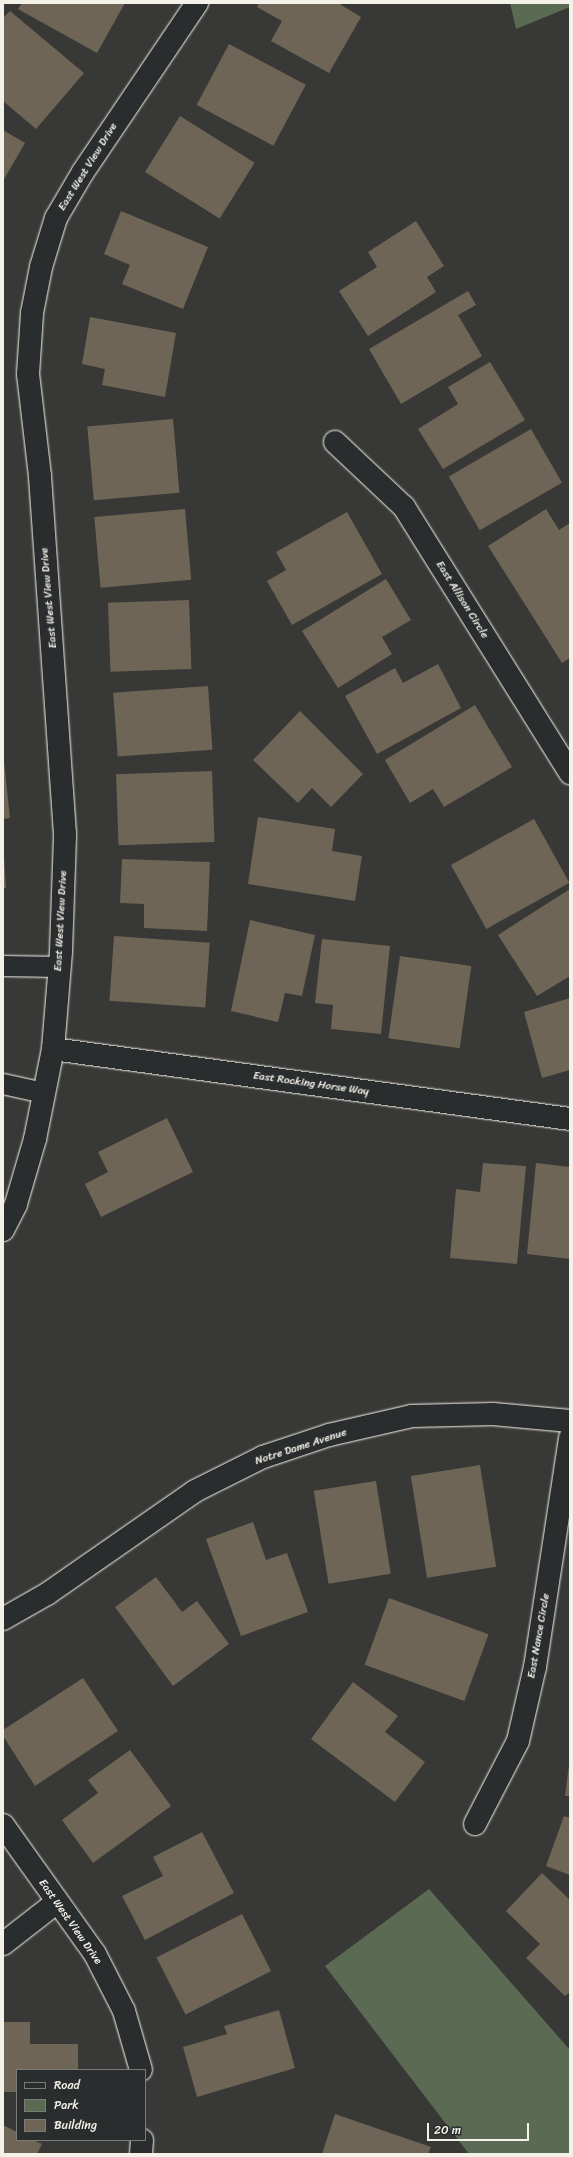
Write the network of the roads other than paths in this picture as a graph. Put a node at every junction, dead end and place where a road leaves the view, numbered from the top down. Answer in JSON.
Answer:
{"nodes":[{"id":1,"x":197,"y":3,"type":"edge"},
{"id":2,"x":336,"y":442,"type":"dead end"},
{"id":3,"x":570,"y":773,"type":"edge"},
{"id":4,"x":3,"y":966,"type":"edge"},
{"id":5,"x":59,"y":967,"type":"junction"},
{"id":6,"x":53,"y":1049,"type":"junction"},
{"id":7,"x":3,"y":1084,"type":"edge"},
{"id":8,"x":44,"y":1094,"type":"junction"},
{"id":9,"x":570,"y":1119,"type":"edge"},
{"id":10,"x":3,"y":1230,"type":"edge"},
{"id":11,"x":570,"y":1421,"type":"edge"},
{"id":12,"x":570,"y":1438,"type":"edge"},
{"id":13,"x":3,"y":1619,"type":"edge"},
{"id":14,"x":475,"y":1824,"type":"dead end"},
{"id":15,"x":3,"y":1825,"type":"edge"},
{"id":16,"x":58,"y":1902,"type":"junction"},
{"id":17,"x":3,"y":1944,"type":"edge"},
{"id":18,"x":141,"y":2069,"type":"edge"},
{"id":19,"x":142,"y":2141,"type":"edge"},
{"id":20,"x":141,"y":2154,"type":"edge"}],
"edges":[{"from":1,"to":5,"type":"street","name":"East West View Drive"},
{"from":2,"to":3,"type":"street","name":"East Allison Circle"},
{"from":4,"to":5,"type":"lane"},
{"from":5,"to":6,"type":"street","name":"East West View Drive"},
{"from":6,"to":8,"type":"street","name":"East West View Drive"},
{"from":6,"to":9,"type":"street","name":"East Rocking Horse Way"},
{"from":7,"to":8,"type":"lane"},
{"from":8,"to":10,"type":"street","name":"East West View Drive"},
{"from":11,"to":13,"type":"street","name":"Notre Dame Avenue"},
{"from":12,"to":14,"type":"street","name":"East Nance Circle"},
{"from":15,"to":16,"type":"street","name":"East West View Drive"},
{"from":16,"to":17,"type":"street"},
{"from":16,"to":18,"type":"street","name":"East West View Drive"},
{"from":19,"to":20,"type":"street"}]}
